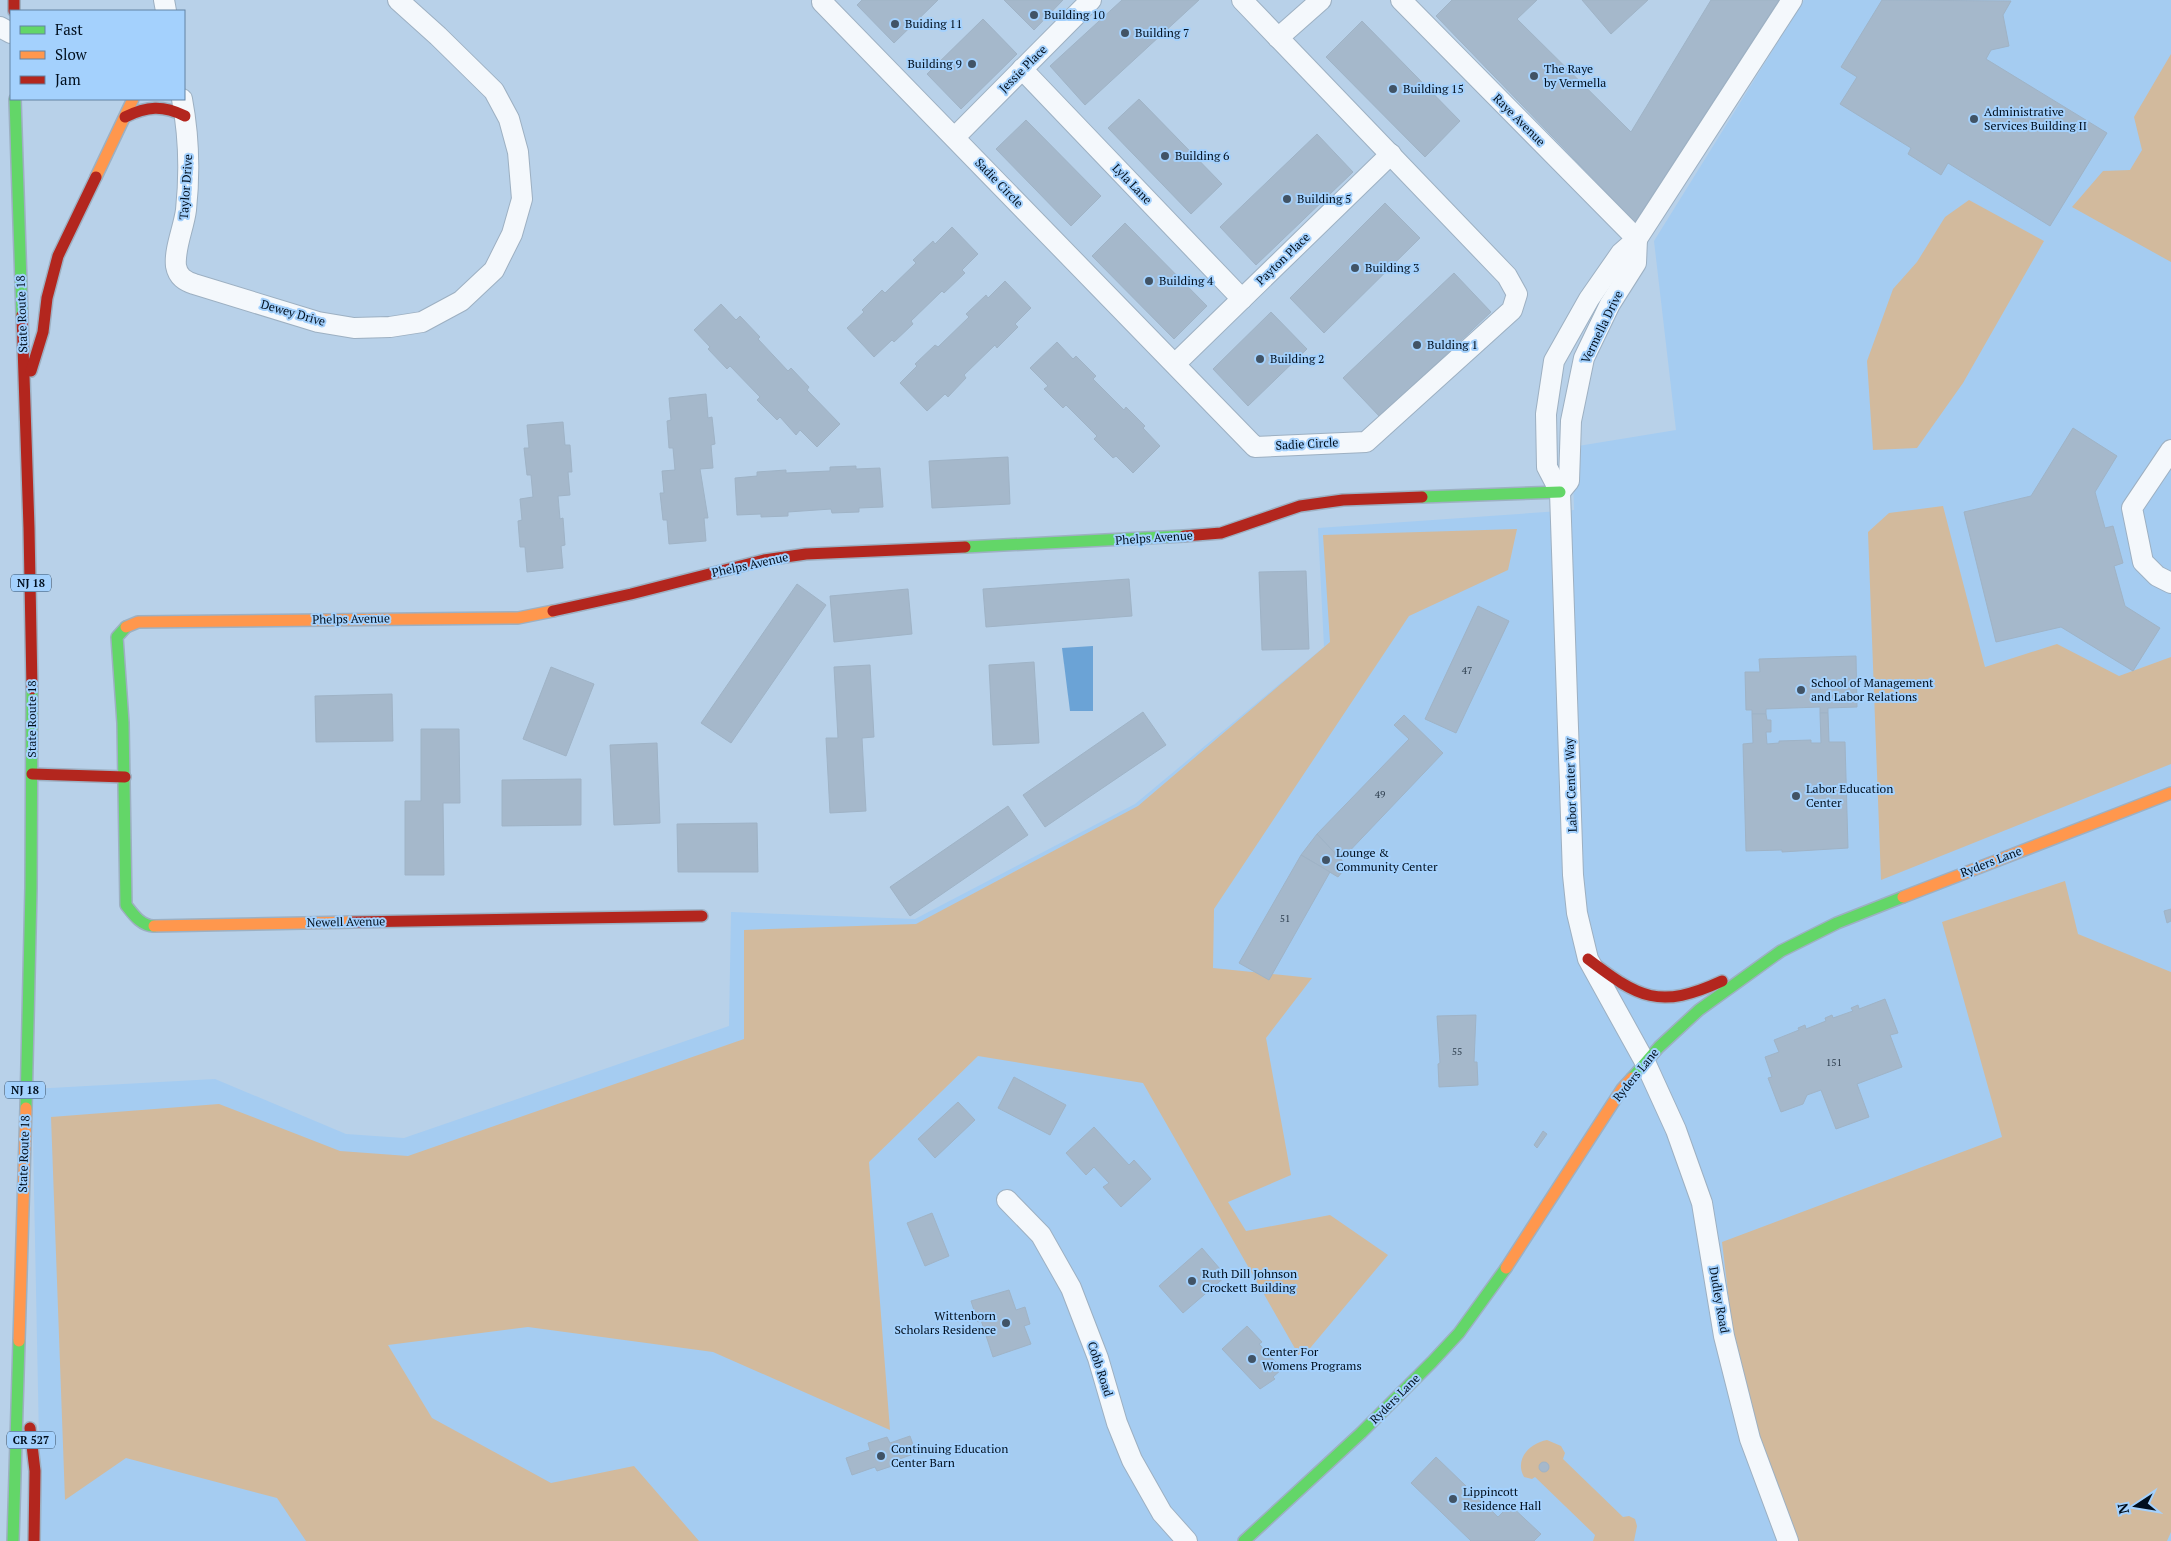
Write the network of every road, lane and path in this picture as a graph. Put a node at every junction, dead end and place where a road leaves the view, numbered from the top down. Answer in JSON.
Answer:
{"nodes":[{"id":1,"x":398,"y":0,"type":"edge"},
{"id":2,"x":824,"y":0,"type":"edge"},
{"id":3,"x":1091,"y":0,"type":"edge"},
{"id":4,"x":1242,"y":0,"type":"edge"},
{"id":5,"x":1321,"y":0,"type":"edge"},
{"id":6,"x":1401,"y":0,"type":"edge"},
{"id":7,"x":1792,"y":0,"type":"edge"},
{"id":8,"x":1278,"y":38,"type":"junction"},
{"id":9,"x":1022,"y":69,"type":"junction"},
{"id":10,"x":15,"y":100,"type":"edge"},
{"id":11,"x":134,"y":100,"type":"edge"},
{"id":12,"x":184,"y":107,"type":"edge"},
{"id":13,"x":125,"y":117,"type":"junction"},
{"id":14,"x":955,"y":137,"type":"junction"},
{"id":15,"x":1391,"y":154,"type":"junction"},
{"id":16,"x":1637,"y":239,"type":"junction"},
{"id":17,"x":179,"y":274,"type":"joint"},
{"id":18,"x":1242,"y":299,"type":"junction"},
{"id":19,"x":1175,"y":364,"type":"junction"},
{"id":20,"x":24,"y":392,"type":"junction"},
{"id":21,"x":2171,"y":450,"type":"edge"},
{"id":22,"x":1560,"y":492,"type":"junction"},
{"id":23,"x":2171,"y":583,"type":"edge"},
{"id":24,"x":32,"y":774,"type":"junction"},
{"id":25,"x":125,"y":777,"type":"junction"},
{"id":26,"x":2171,"y":793,"type":"edge"},
{"id":27,"x":702,"y":916,"type":"dead end"},
{"id":28,"x":1781,"y":951,"type":"junction"},
{"id":29,"x":1588,"y":959,"type":"junction"},
{"id":30,"x":1645,"y":1062,"type":"junction"},
{"id":31,"x":1007,"y":1200,"type":"dead end"},
{"id":32,"x":18,"y":1339,"type":"junction"},
{"id":33,"x":13,"y":1541,"type":"edge"},
{"id":34,"x":34,"y":1541,"type":"edge"},
{"id":35,"x":1187,"y":1541,"type":"edge"},
{"id":36,"x":1244,"y":1541,"type":"edge"},
{"id":37,"x":1788,"y":1541,"type":"edge"}],
"edges":[{"from":1,"to":17,"type":"street","name":"Dewey Drive"},
{"from":2,"to":14,"type":"street","name":"Sadie Circle"},
{"from":3,"to":9,"type":"street","name":"Jessie Place"},
{"from":4,"to":8,"type":"street","name":"Sadie Circle"},
{"from":5,"to":8,"type":"street"},
{"from":6,"to":16,"type":"street","name":"Raye Avenue"},
{"from":7,"to":16,"type":"street","name":"Vermella Drive"},
{"from":8,"to":15,"type":"street","name":"Sadie Circle"},
{"from":9,"to":14,"type":"street","name":"Jessie Place"},
{"from":9,"to":18,"type":"street","name":"Lyla Lane"},
{"from":10,"to":20,"type":"main road","name":"State Route 18","number":"NJ 18"},
{"from":11,"to":13,"type":"main road"},
{"from":12,"to":13,"type":"main road"},
{"from":12,"to":17,"type":"street","name":"Taylor Drive"},
{"from":13,"to":20,"type":"main road"},
{"from":14,"to":19,"type":"street","name":"Sadie Circle"},
{"from":15,"to":18,"type":"street","name":"Payton Place"},
{"from":15,"to":19,"type":"street","name":"Sadie Circle"},
{"from":16,"to":22,"type":"street","name":"Vermella Drive"},
{"from":16,"to":22,"type":"street","name":"Vermella Drive"},
{"from":18,"to":19,"type":"street","name":"Payton Place"},
{"from":20,"to":24,"type":"main road","name":"State Route 18","number":"NJ 18"},
{"from":21,"to":23,"type":"street"},
{"from":22,"to":25,"type":"main road","name":"Phelps Avenue"},
{"from":22,"to":29,"type":"street","name":"Labor Center Way"},
{"from":24,"to":25,"type":"main road"},
{"from":24,"to":32,"type":"main road","name":"State Route 18","number":"NJ 18"},
{"from":25,"to":27,"type":"main road","name":"Newell Avenue"},
{"from":26,"to":28,"type":"main road","name":"Ryders Lane"},
{"from":28,"to":29,"type":"main road"},
{"from":28,"to":30,"type":"main road","name":"Ryders Lane"},
{"from":29,"to":30,"type":"street","name":"Labor Center Way"},
{"from":30,"to":36,"type":"main road","name":"Ryders Lane"},
{"from":30,"to":37,"type":"street","name":"Dudley Road"},
{"from":31,"to":35,"type":"street","name":"Cobb Road"},
{"from":32,"to":33,"type":"main road","number":"NJ 18"},
{"from":32,"to":34,"type":"main road","number":"CR 527"}]}
